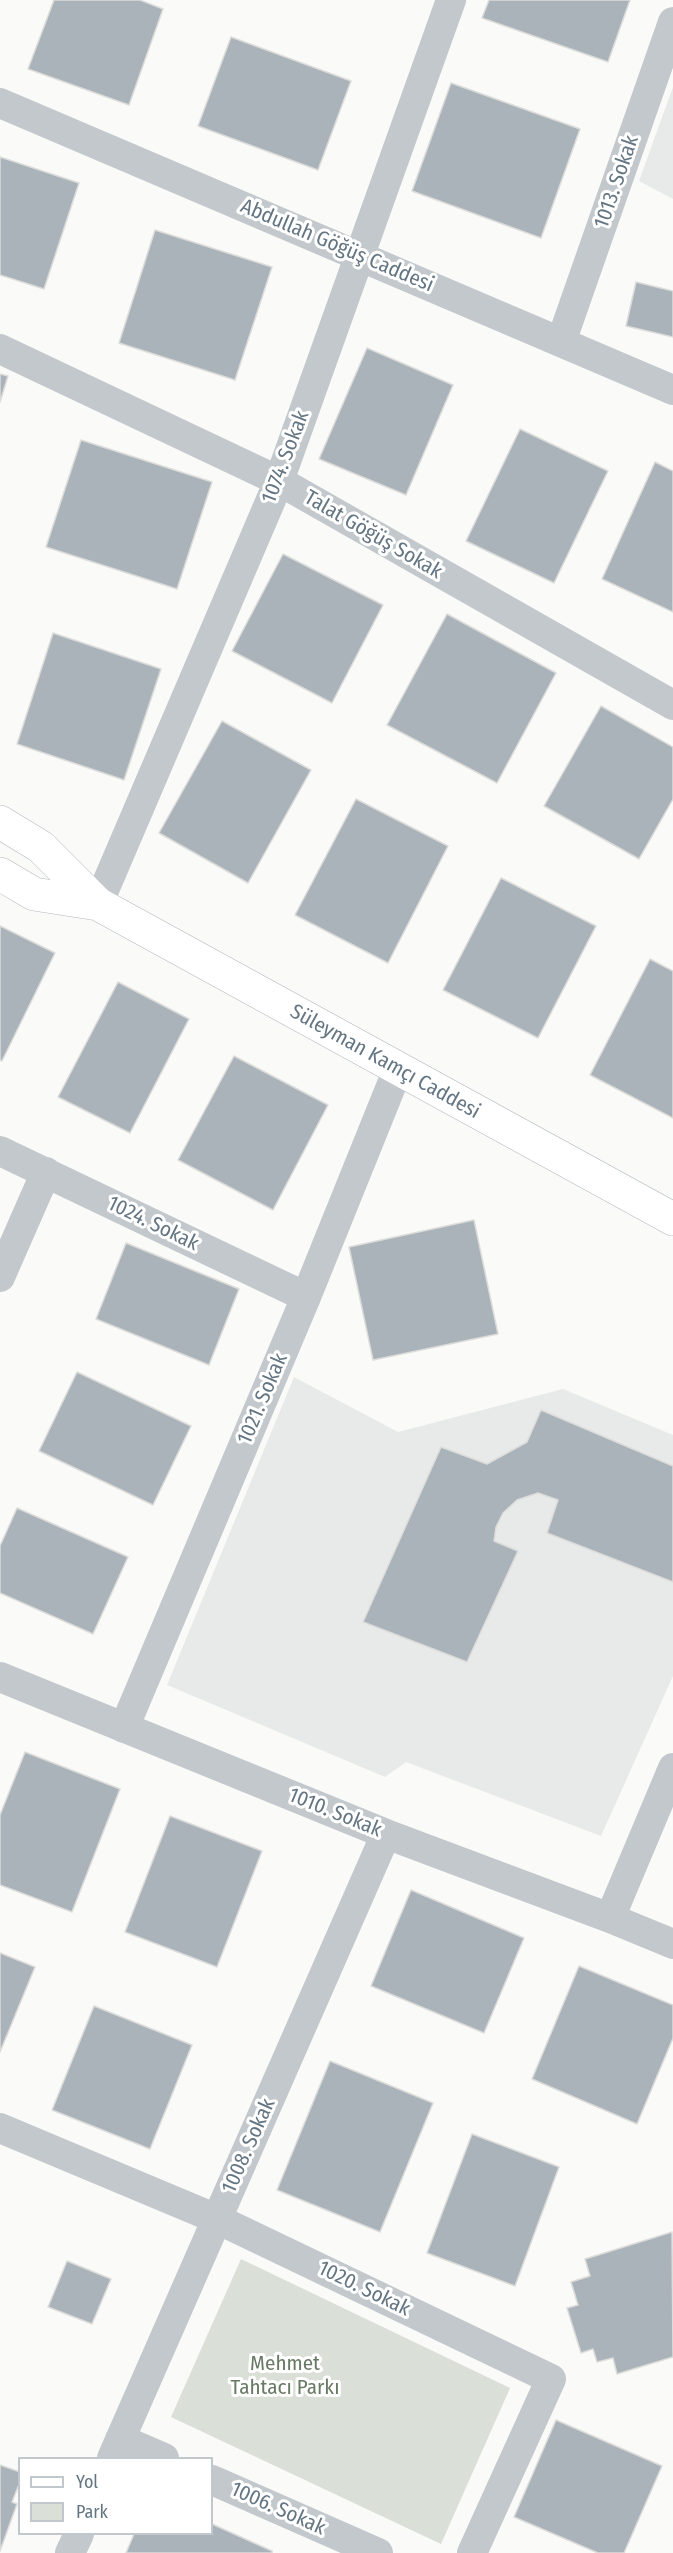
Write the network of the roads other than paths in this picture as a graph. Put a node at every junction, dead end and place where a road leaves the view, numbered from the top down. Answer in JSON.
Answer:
{"nodes":[{"id":1,"x":451,"y":0,"type":"edge"},
{"id":2,"x":673,"y":22,"type":"edge"},
{"id":3,"x":0,"y":104,"type":"edge"},
{"id":4,"x":360,"y":255,"type":"junction"},
{"id":5,"x":561,"y":342,"type":"junction"},
{"id":6,"x":0,"y":349,"type":"edge"},
{"id":7,"x":673,"y":390,"type":"edge"},
{"id":8,"x":279,"y":481,"type":"junction"},
{"id":9,"x":673,"y":705,"type":"edge"},
{"id":10,"x":0,"y":822,"type":"edge"},
{"id":11,"x":0,"y":874,"type":"edge"},
{"id":12,"x":98,"y":904,"type":"junction"},
{"id":13,"x":398,"y":1069,"type":"junction"},
{"id":14,"x":0,"y":1151,"type":"edge"},
{"id":15,"x":46,"y":1172,"type":"junction"},
{"id":16,"x":673,"y":1219,"type":"edge"},
{"id":17,"x":0,"y":1277,"type":"edge"},
{"id":18,"x":306,"y":1297,"type":"junction"},
{"id":19,"x":0,"y":1677,"type":"edge"},
{"id":20,"x":124,"y":1728,"type":"junction"},
{"id":21,"x":673,"y":1768,"type":"edge"},
{"id":22,"x":386,"y":1834,"type":"junction"},
{"id":23,"x":610,"y":1918,"type":"junction"},
{"id":24,"x":673,"y":1944,"type":"edge"},
{"id":25,"x":0,"y":2128,"type":"edge"},
{"id":26,"x":217,"y":2219,"type":"junction"},
{"id":27,"x":116,"y":2449,"type":"edge"},
{"id":28,"x":159,"y":2457,"type":"edge"},
{"id":29,"x":213,"y":2480,"type":"edge"},
{"id":30,"x":79,"y":2535,"type":"edge"},
{"id":31,"x":70,"y":2553,"type":"edge"},
{"id":32,"x":378,"y":2553,"type":"edge"},
{"id":33,"x":472,"y":2553,"type":"edge"}],
"edges":[{"from":1,"to":4,"type":"street","name":"1074. Sokak"},
{"from":2,"to":5,"type":"street","name":"1013. Sokak"},
{"from":3,"to":4,"type":"street","name":"Abdullah Göğüş Caddesi"},
{"from":4,"to":5,"type":"street","name":"Abdullah Göğüş Caddesi"},
{"from":4,"to":8,"type":"street","name":"1074. Sokak"},
{"from":5,"to":7,"type":"street","name":"Abdullah Göğüş Caddesi"},
{"from":6,"to":8,"type":"street","name":"Talat Göğüş Sokak"},
{"from":8,"to":9,"type":"street","name":"Talat Göğüş Sokak"},
{"from":8,"to":12,"type":"street","name":"1074. Sokak"},
{"from":10,"to":12,"type":"street","name":"Süleyman Kamçı Caddesi"},
{"from":11,"to":12,"type":"street","name":"Süleyman Kamçı Caddesi"},
{"from":12,"to":13,"type":"street","name":"Süleyman Kamçı Caddesi"},
{"from":13,"to":16,"type":"street","name":"Süleyman Kamçı Caddesi"},
{"from":13,"to":18,"type":"street","name":"1021. Sokak"},
{"from":14,"to":15,"type":"street","name":"1024. Sokak"},
{"from":15,"to":17,"type":"street"},
{"from":15,"to":18,"type":"street","name":"1024. Sokak"},
{"from":18,"to":20,"type":"street","name":"1021. Sokak"},
{"from":19,"to":20,"type":"street","name":"1010. Sokak"},
{"from":20,"to":22,"type":"street","name":"1010. Sokak"},
{"from":21,"to":23,"type":"street"},
{"from":22,"to":23,"type":"street","name":"1010. Sokak"},
{"from":22,"to":26,"type":"street","name":"1008. Sokak"},
{"from":23,"to":24,"type":"street","name":"1010. Sokak"},
{"from":25,"to":26,"type":"street","name":"1020. Sokak"},
{"from":26,"to":27,"type":"street","name":"1008. Sokak"},
{"from":26,"to":33,"type":"street","name":"1020. Sokak"},
{"from":27,"to":28,"type":"street"},
{"from":29,"to":32,"type":"street","name":"1006. Sokak"},
{"from":30,"to":31,"type":"street"}]}
